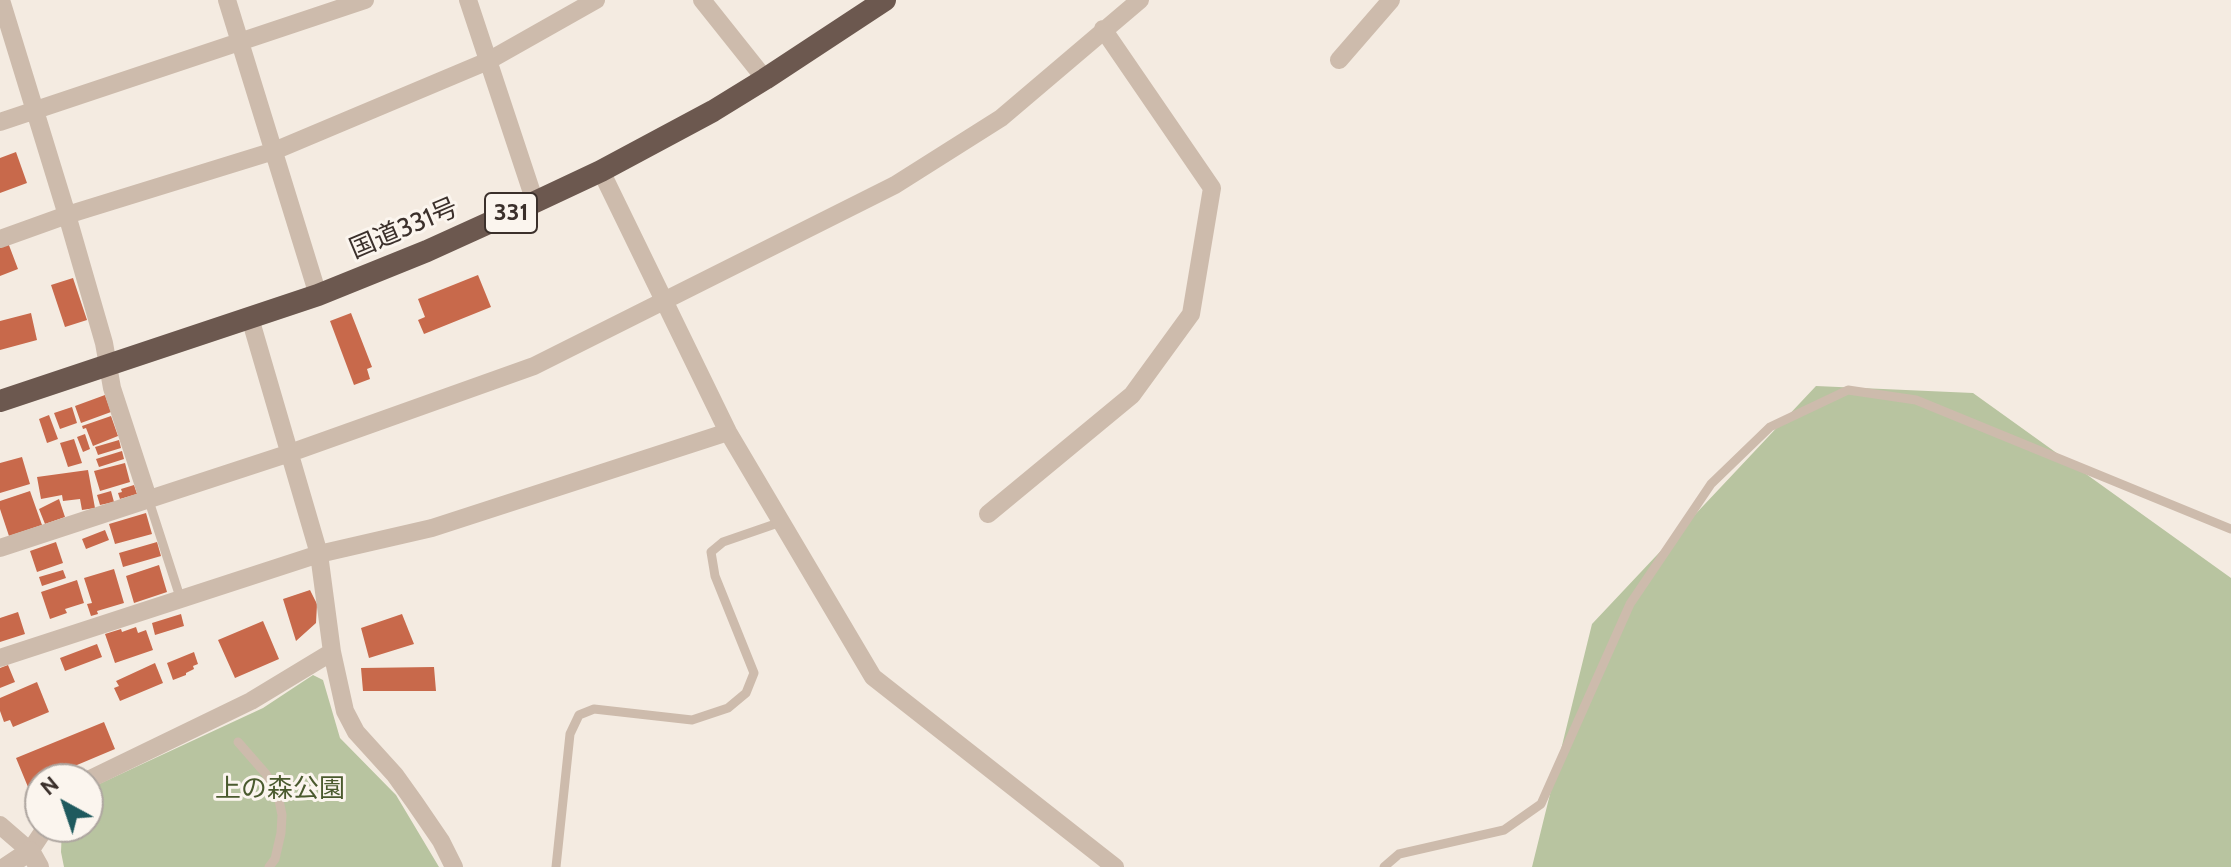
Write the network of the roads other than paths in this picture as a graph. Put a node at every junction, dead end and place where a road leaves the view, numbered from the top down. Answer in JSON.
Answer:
{"nodes":[{"id":1,"x":1,"y":0,"type":"edge"},
{"id":2,"x":227,"y":0,"type":"edge"},
{"id":3,"x":365,"y":0,"type":"edge"},
{"id":4,"x":468,"y":0,"type":"edge"},
{"id":5,"x":596,"y":0,"type":"edge"},
{"id":6,"x":702,"y":0,"type":"edge"},
{"id":7,"x":1140,"y":0,"type":"edge"},
{"id":8,"x":1391,"y":0,"type":"edge"},
{"id":9,"x":878,"y":2,"type":"edge"},
{"id":10,"x":1103,"y":29,"type":"junction"},
{"id":11,"x":240,"y":40,"type":"junction"},
{"id":12,"x":1339,"y":60,"type":"dead end"},
{"id":13,"x":488,"y":61,"type":"junction"},
{"id":14,"x":765,"y":79,"type":"junction"},
{"id":15,"x":36,"y":110,"type":"junction"},
{"id":16,"x":0,"y":122,"type":"edge"},
{"id":17,"x":274,"y":151,"type":"junction"},
{"id":18,"x":601,"y":171,"type":"junction"},
{"id":19,"x":535,"y":202,"type":"junction"},
{"id":20,"x":67,"y":215,"type":"junction"},
{"id":21,"x":0,"y":239,"type":"edge"},
{"id":22,"x":318,"y":295,"type":"junction"},
{"id":23,"x":664,"y":301,"type":"junction"},
{"id":24,"x":250,"y":318,"type":"junction"},
{"id":25,"x":109,"y":365,"type":"junction"},
{"id":26,"x":0,"y":401,"type":"edge"},
{"id":27,"x":728,"y":432,"type":"junction"},
{"id":28,"x":290,"y":453,"type":"junction"},
{"id":29,"x":148,"y":498,"type":"junction"},
{"id":30,"x":988,"y":514,"type":"dead end"},
{"id":31,"x":781,"y":522,"type":"junction"},
{"id":32,"x":2231,"y":529,"type":"edge"},
{"id":33,"x":0,"y":548,"type":"edge"},
{"id":34,"x":319,"y":554,"type":"junction"},
{"id":35,"x":181,"y":600,"type":"junction"},
{"id":36,"x":332,"y":652,"type":"junction"},
{"id":37,"x":0,"y":658,"type":"edge"},
{"id":38,"x":238,"y":742,"type":"dead end"},
{"id":39,"x":104,"y":772,"type":"edge"},
{"id":40,"x":0,"y":825,"type":"edge"},
{"id":41,"x":35,"y":859,"type":"edge"},
{"id":42,"x":6,"y":867,"type":"edge"},
{"id":43,"x":269,"y":867,"type":"edge"},
{"id":44,"x":454,"y":867,"type":"edge"},
{"id":45,"x":556,"y":867,"type":"edge"},
{"id":46,"x":1115,"y":867,"type":"edge"},
{"id":47,"x":1384,"y":867,"type":"edge"}],
"edges":[{"from":1,"to":15,"type":"street"},
{"from":2,"to":11,"type":"street"},
{"from":3,"to":11,"type":"street"},
{"from":4,"to":13,"type":"street"},
{"from":5,"to":13,"type":"street"},
{"from":6,"to":14,"type":"street"},
{"from":7,"to":10,"type":"street"},
{"from":8,"to":12,"type":"street"},
{"from":9,"to":14,"type":"highway","name":"国道331号","number":"331"},
{"from":10,"to":23,"type":"street"},
{"from":10,"to":30,"type":"street"},
{"from":11,"to":15,"type":"street"},
{"from":11,"to":17,"type":"street"},
{"from":13,"to":17,"type":"street"},
{"from":13,"to":19,"type":"street"},
{"from":14,"to":18,"type":"highway","name":"国道331号","number":"331"},
{"from":15,"to":16,"type":"street"},
{"from":15,"to":20,"type":"street"},
{"from":17,"to":20,"type":"street"},
{"from":17,"to":22,"type":"street"},
{"from":18,"to":19,"type":"highway","name":"国道331号","number":"331"},
{"from":18,"to":23,"type":"street"},
{"from":19,"to":22,"type":"highway","name":"国道331号","number":"331"},
{"from":20,"to":21,"type":"street"},
{"from":20,"to":25,"type":"street"},
{"from":22,"to":24,"type":"highway","name":"国道331号","number":"331"},
{"from":23,"to":27,"type":"street"},
{"from":23,"to":28,"type":"street"},
{"from":24,"to":25,"type":"highway","name":"国道331号","number":"331"},
{"from":24,"to":28,"type":"street"},
{"from":25,"to":26,"type":"highway","name":"国道331号","number":"331"},
{"from":25,"to":29,"type":"street"},
{"from":27,"to":31,"type":"street"},
{"from":27,"to":34,"type":"street"},
{"from":28,"to":29,"type":"street"},
{"from":28,"to":34,"type":"street"},
{"from":29,"to":33,"type":"street"},
{"from":29,"to":35,"type":"lane"},
{"from":31,"to":45,"type":"lane"},
{"from":31,"to":46,"type":"street"},
{"from":32,"to":47,"type":"lane"},
{"from":34,"to":35,"type":"street"},
{"from":34,"to":36,"type":"street"},
{"from":35,"to":37,"type":"street"},
{"from":36,"to":39,"type":"street"},
{"from":36,"to":44,"type":"street"},
{"from":38,"to":43,"type":"lane"},
{"from":40,"to":41,"type":"street"},
{"from":41,"to":42,"type":"street"}]}
